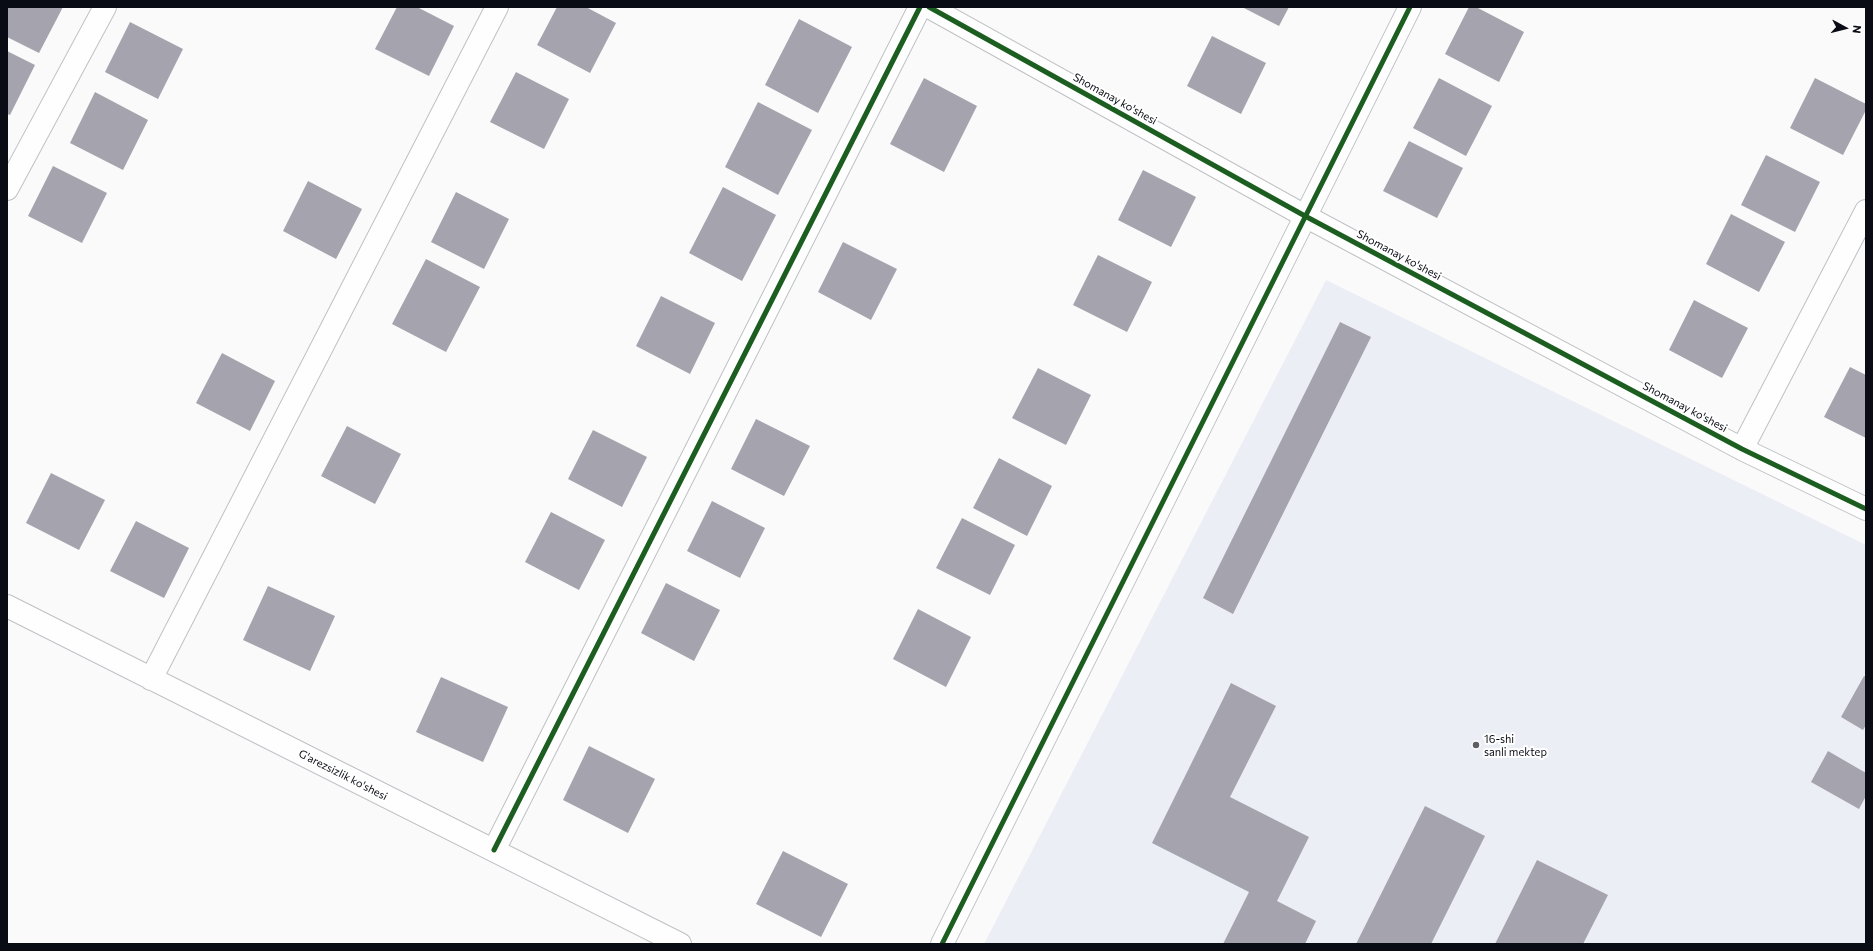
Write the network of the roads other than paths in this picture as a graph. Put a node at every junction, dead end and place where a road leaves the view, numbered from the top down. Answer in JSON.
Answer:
{"nodes":[{"id":1,"x":105,"y":7,"type":"edge"},
{"id":2,"x":497,"y":7,"type":"edge"},
{"id":3,"x":920,"y":7,"type":"edge"},
{"id":4,"x":929,"y":7,"type":"edge"},
{"id":5,"x":1410,"y":7,"type":"edge"},
{"id":6,"x":7,"y":189,"type":"edge"},
{"id":7,"x":1866,"y":211,"type":"edge"},
{"id":8,"x":1305,"y":216,"type":"junction"},
{"id":9,"x":1742,"y":449,"type":"junction"},
{"id":10,"x":1866,"y":509,"type":"edge"},
{"id":11,"x":7,"y":606,"type":"edge"},
{"id":12,"x":151,"y":679,"type":"junction"},
{"id":13,"x":494,"y":850,"type":"junction"},
{"id":14,"x":680,"y":944,"type":"edge"},
{"id":15,"x":942,"y":944,"type":"edge"}],
"edges":[{"from":1,"to":6,"type":"street"},
{"from":2,"to":12,"type":"street"},
{"from":3,"to":13,"type":"street"},
{"from":4,"to":8,"type":"street","name":"Shomanay ko'shesi"},
{"from":5,"to":8,"type":"street"},
{"from":7,"to":9,"type":"street"},
{"from":8,"to":9,"type":"street","name":"Shomanay ko'shesi"},
{"from":8,"to":15,"type":"street"},
{"from":9,"to":10,"type":"street","name":"Shomanay ko'shesi"},
{"from":11,"to":12,"type":"street","name":"G'arezsizlik ko'shesi"},
{"from":12,"to":13,"type":"street","name":"G'arezsizlik ko'shesi"},
{"from":13,"to":14,"type":"street","name":"G'arezsizlik ko'shesi"}]}
